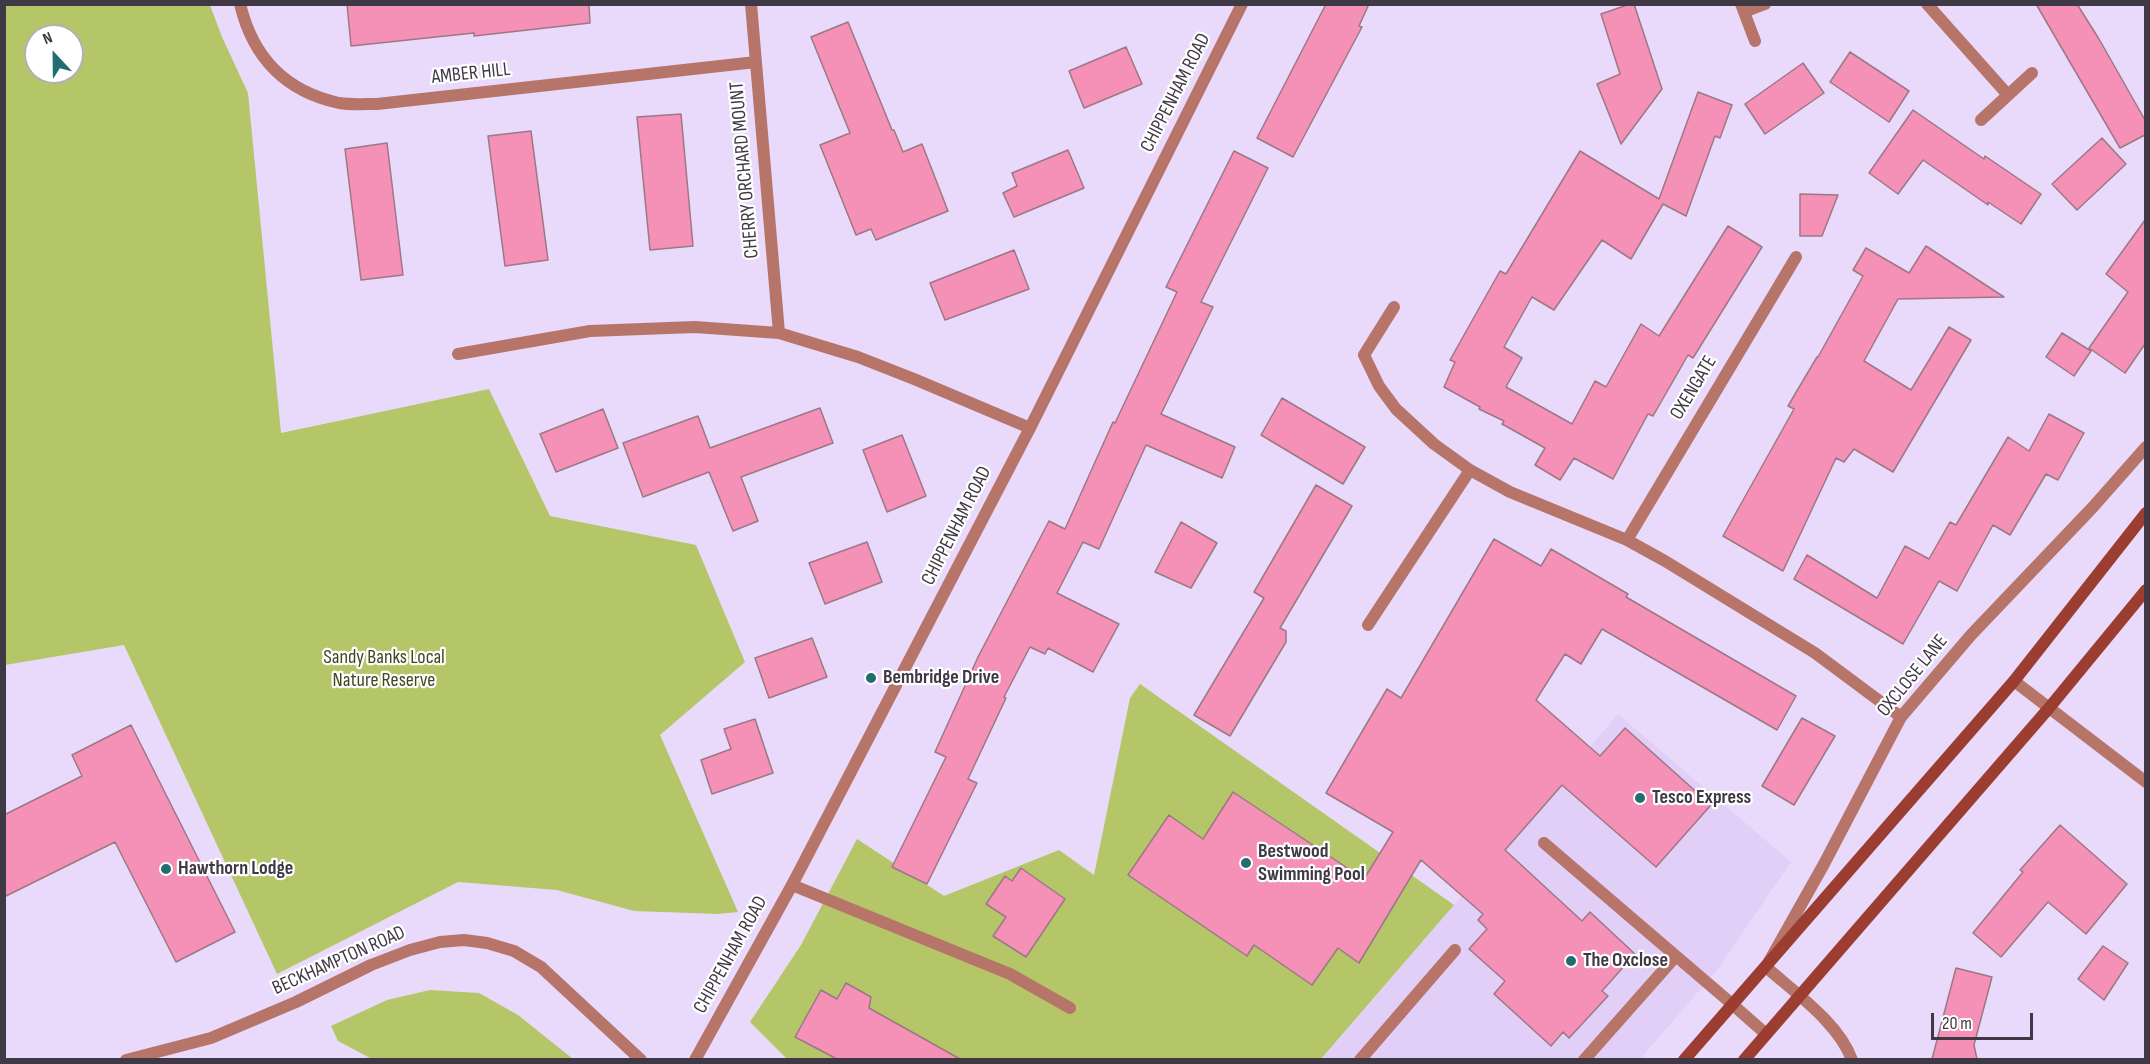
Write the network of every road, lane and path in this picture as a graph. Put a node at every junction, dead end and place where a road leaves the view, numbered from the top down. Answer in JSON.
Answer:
{"nodes":[{"id":1,"x":240,"y":4,"type":"edge"},
{"id":2,"x":751,"y":4,"type":"edge"},
{"id":3,"x":1242,"y":4,"type":"edge"},
{"id":4,"x":1765,"y":4,"type":"edge"},
{"id":5,"x":1927,"y":4,"type":"edge"},
{"id":6,"x":1743,"y":8,"type":"edge"},
{"id":7,"x":1755,"y":41,"type":"dead end"},
{"id":8,"x":756,"y":62,"type":"junction"},
{"id":9,"x":2032,"y":73,"type":"dead end"},
{"id":10,"x":2008,"y":95,"type":"junction"},
{"id":11,"x":1981,"y":120,"type":"dead end"},
{"id":12,"x":1796,"y":257,"type":"dead end"},
{"id":13,"x":1394,"y":308,"type":"dead end"},
{"id":14,"x":779,"y":333,"type":"junction"},
{"id":15,"x":458,"y":354,"type":"dead end"},
{"id":16,"x":1030,"y":428,"type":"junction"},
{"id":17,"x":2145,"y":447,"type":"edge"},
{"id":18,"x":1470,"y":470,"type":"junction"},
{"id":19,"x":2145,"y":513,"type":"edge"},
{"id":20,"x":1627,"y":540,"type":"junction"},
{"id":21,"x":2145,"y":590,"type":"edge"},
{"id":22,"x":1368,"y":625,"type":"dead end"},
{"id":23,"x":2014,"y":681,"type":"junction"},
{"id":24,"x":2049,"y":708,"type":"junction"},
{"id":25,"x":1901,"y":717,"type":"junction"},
{"id":26,"x":2145,"y":782,"type":"edge"},
{"id":27,"x":1544,"y":843,"type":"dead end"},
{"id":28,"x":792,"y":885,"type":"junction"},
{"id":29,"x":1455,"y":950,"type":"dead end"},
{"id":30,"x":1676,"y":956,"type":"junction"},
{"id":31,"x":1766,"y":967,"type":"junction"},
{"id":32,"x":1799,"y":996,"type":"junction"},
{"id":33,"x":1732,"y":1004,"type":"junction"},
{"id":34,"x":1070,"y":1008,"type":"dead end"},
{"id":35,"x":1766,"y":1034,"type":"junction"},
{"id":36,"x":126,"y":1059,"type":"edge"},
{"id":37,"x":641,"y":1059,"type":"edge"},
{"id":38,"x":695,"y":1059,"type":"edge"},
{"id":39,"x":1360,"y":1059,"type":"edge"},
{"id":40,"x":1584,"y":1059,"type":"edge"},
{"id":41,"x":1684,"y":1059,"type":"edge"},
{"id":42,"x":1744,"y":1059,"type":"edge"},
{"id":43,"x":1852,"y":1059,"type":"edge"}],
"edges":[{"from":1,"to":8,"type":"street","name":"AMBER HILL"},
{"from":2,"to":8,"type":"street","name":"CHERRY ORCHARD MOUNT"},
{"from":3,"to":16,"type":"street","name":"CHIPPENHAM ROAD"},
{"from":4,"to":6,"type":"street"},
{"from":5,"to":10,"type":"street"},
{"from":6,"to":7,"type":"street"},
{"from":8,"to":14,"type":"street","name":"CHERRY ORCHARD MOUNT"},
{"from":9,"to":10,"type":"street"},
{"from":10,"to":11,"type":"street"},
{"from":12,"to":20,"type":"street","name":"OXENGATE"},
{"from":13,"to":18,"type":"street"},
{"from":14,"to":15,"type":"street"},
{"from":14,"to":16,"type":"street"},
{"from":16,"to":28,"type":"street","name":"CHIPPENHAM ROAD"},
{"from":17,"to":25,"type":"street","name":"OXCLOSE LANE"},
{"from":18,"to":20,"type":"street"},
{"from":18,"to":22,"type":"street"},
{"from":19,"to":23,"type":"main road","name":"OXCLOSE LANE"},
{"from":20,"to":25,"type":"street"},
{"from":21,"to":24,"type":"main road"},
{"from":23,"to":24,"type":"street"},
{"from":23,"to":31,"type":"main road","name":"OXCLOSE LANE"},
{"from":24,"to":26,"type":"street"},
{"from":24,"to":32,"type":"main road"},
{"from":25,"to":31,"type":"street","name":"OXCLOSE LANE"},
{"from":27,"to":30,"type":"street"},
{"from":28,"to":34,"type":"street"},
{"from":28,"to":38,"type":"street","name":"CHIPPENHAM ROAD"},
{"from":29,"to":39,"type":"street"},
{"from":30,"to":33,"type":"street"},
{"from":30,"to":40,"type":"street"},
{"from":31,"to":32,"type":"street"},
{"from":31,"to":33,"type":"main road","name":"OXCLOSE LANE"},
{"from":32,"to":35,"type":"main road"},
{"from":32,"to":43,"type":"street"},
{"from":33,"to":35,"type":"street"},
{"from":33,"to":41,"type":"main road","name":"OXCLOSE LANE"},
{"from":35,"to":42,"type":"main road"},
{"from":36,"to":37,"type":"street","name":"BECKHAMPTON ROAD"}]}
